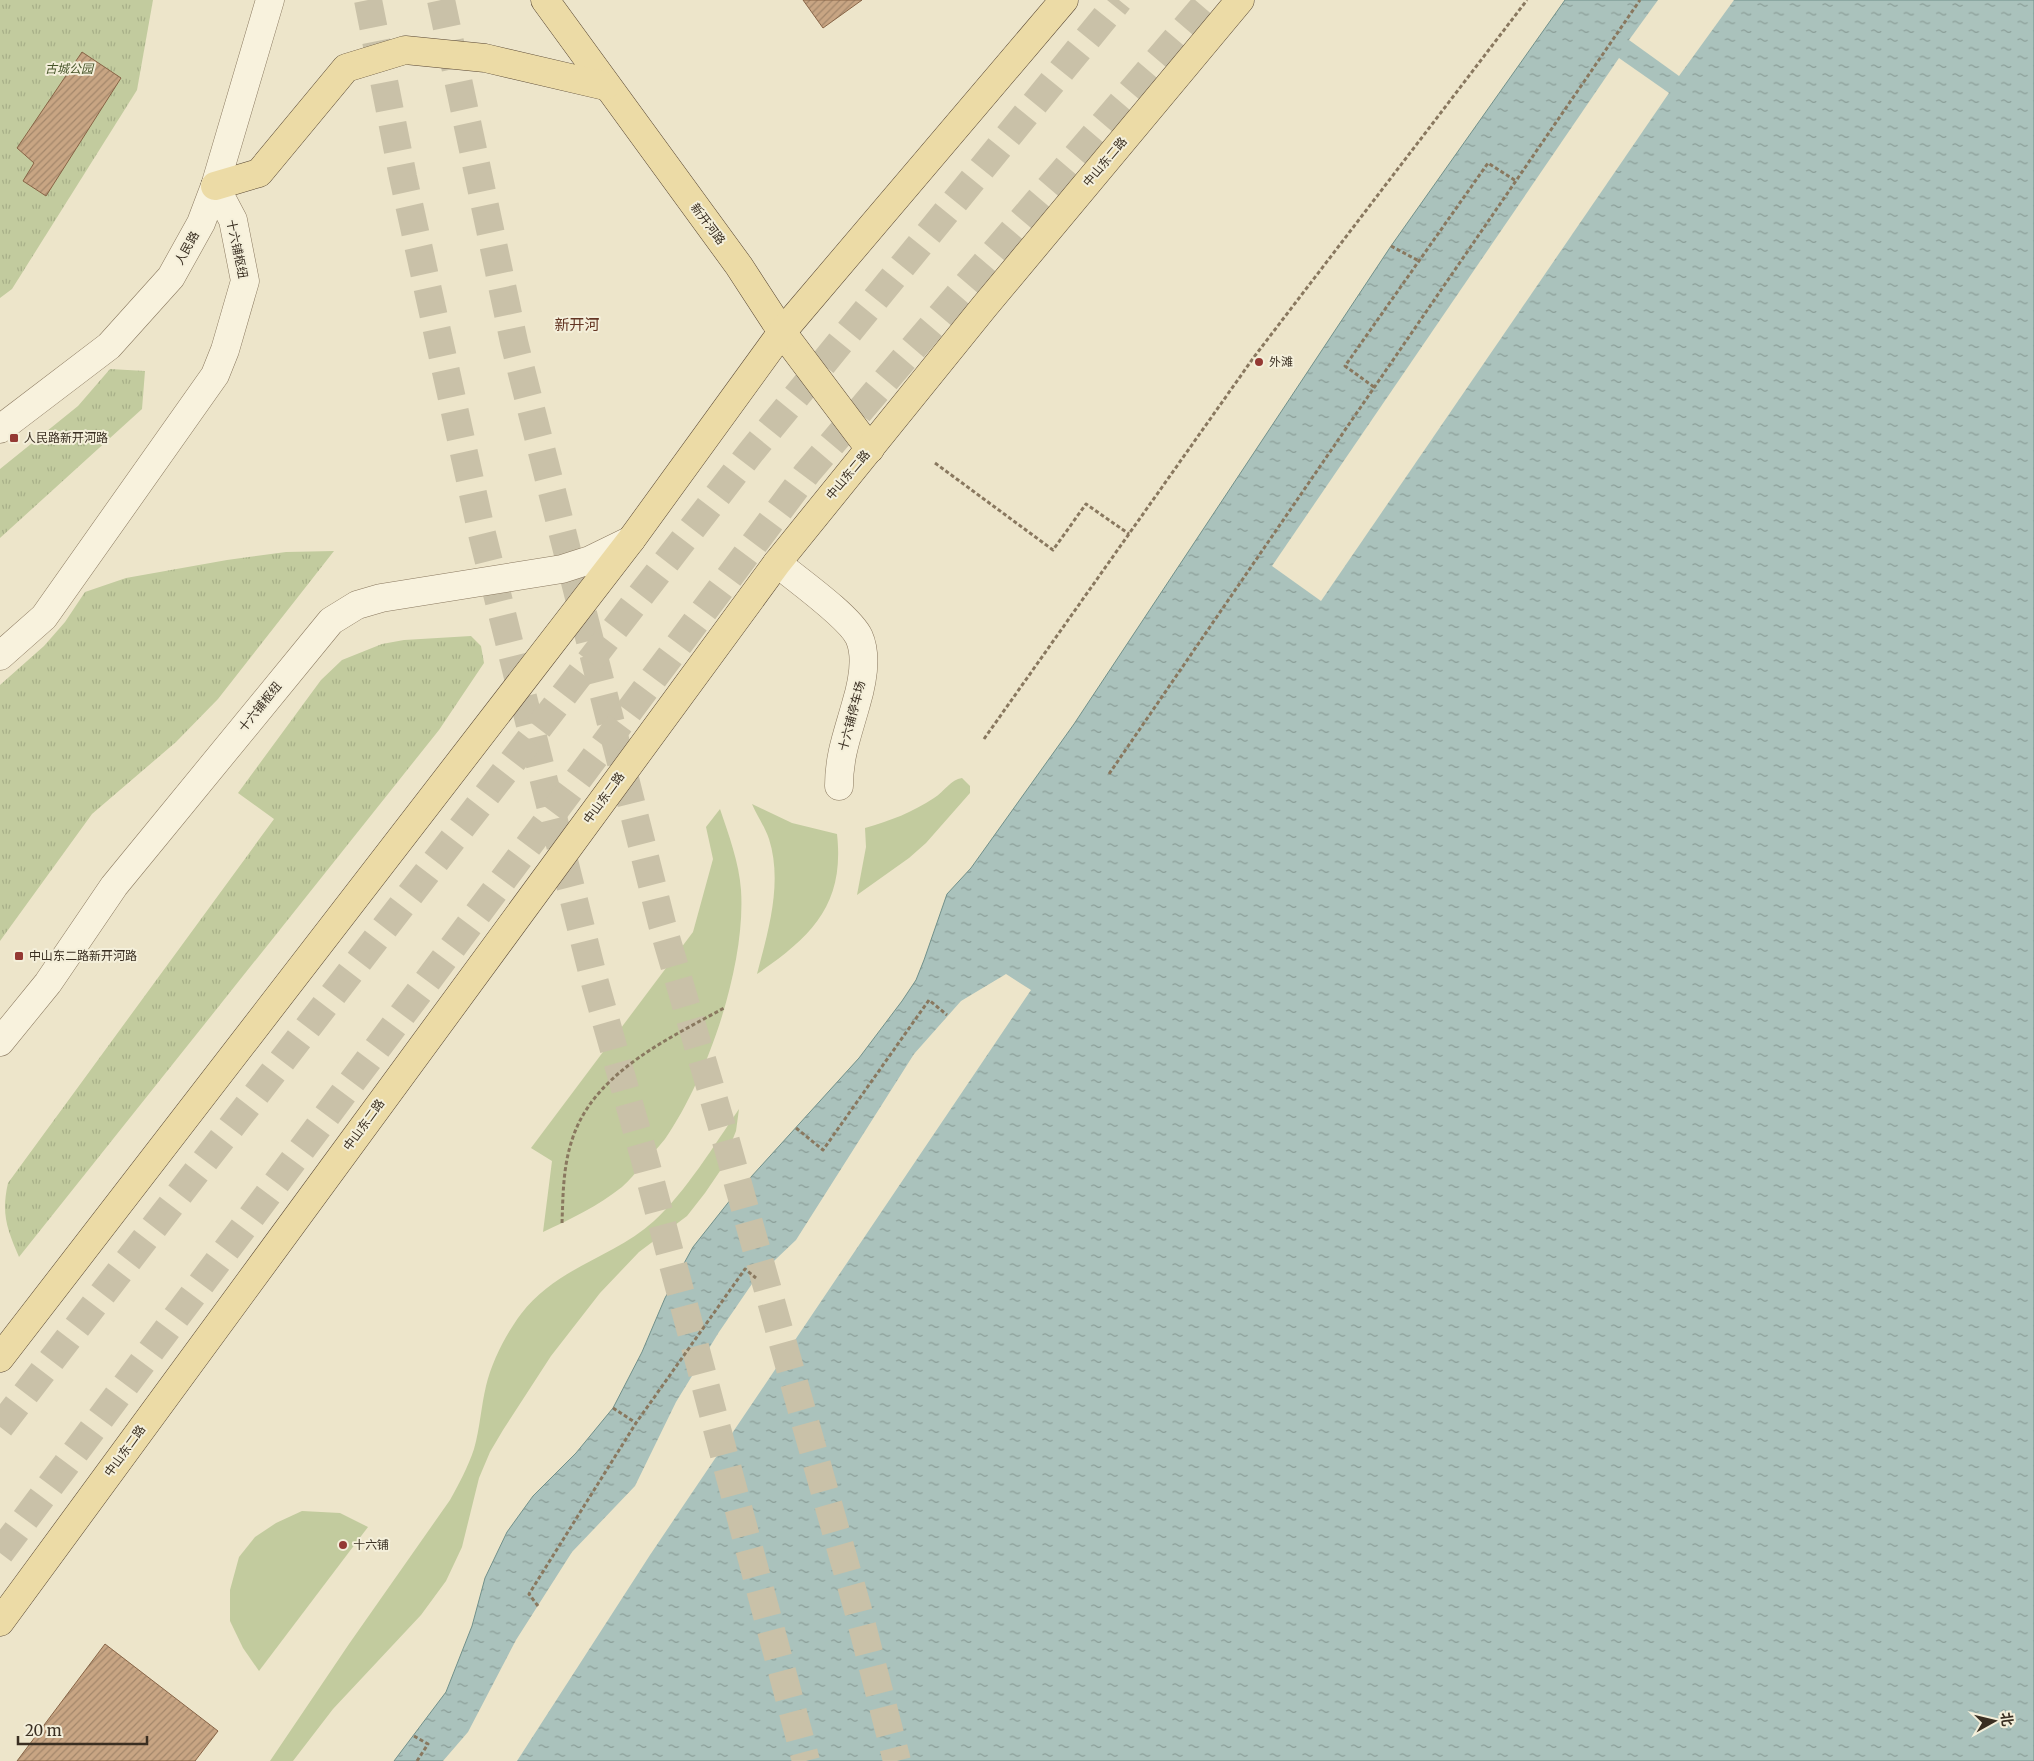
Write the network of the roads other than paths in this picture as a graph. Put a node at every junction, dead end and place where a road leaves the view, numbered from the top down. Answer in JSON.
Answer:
{"nodes":[{"id":1,"x":270,"y":0,"type":"edge"},
{"id":2,"x":544,"y":0,"type":"edge"},
{"id":3,"x":1064,"y":0,"type":"edge"},
{"id":4,"x":1240,"y":0,"type":"edge"},
{"id":5,"x":605,"y":86,"type":"junction"},
{"id":6,"x":215,"y":186,"type":"junction"},
{"id":7,"x":782,"y":332,"type":"junction"},
{"id":8,"x":0,"y":429,"type":"edge"},
{"id":9,"x":870,"y":449,"type":"junction"},
{"id":10,"x":631,"y":540,"type":"junction"},
{"id":11,"x":777,"y":562,"type":"junction"},
{"id":12,"x":0,"y":656,"type":"edge"},
{"id":13,"x":839,"y":786,"type":"dead end"},
{"id":14,"x":0,"y":1042,"type":"edge"},
{"id":15,"x":0,"y":1358,"type":"edge"},
{"id":16,"x":0,"y":1622,"type":"edge"}],
"edges":[{"from":1,"to":6,"type":"street","name":"人民路"},
{"from":2,"to":5,"type":"main road","name":"新开河路"},
{"from":3,"to":7,"type":"main road"},
{"from":4,"to":9,"type":"main road","name":"中山东二路"},
{"from":5,"to":6,"type":"main road"},
{"from":5,"to":7,"type":"main road","name":"新开河路"},
{"from":6,"to":8,"type":"street","name":"人民路"},
{"from":6,"to":12,"type":"street","name":"十六铺枢纽"},
{"from":7,"to":9,"type":"main road","name":"新开河路"},
{"from":7,"to":10,"type":"main road"},
{"from":9,"to":11,"type":"main road","name":"中山东二路"},
{"from":10,"to":14,"type":"street","name":"十六铺枢纽"},
{"from":10,"to":15,"type":"main road"},
{"from":11,"to":13,"type":"street","name":"十六铺停车场"},
{"from":11,"to":16,"type":"main road","name":"中山东二路"}]}
